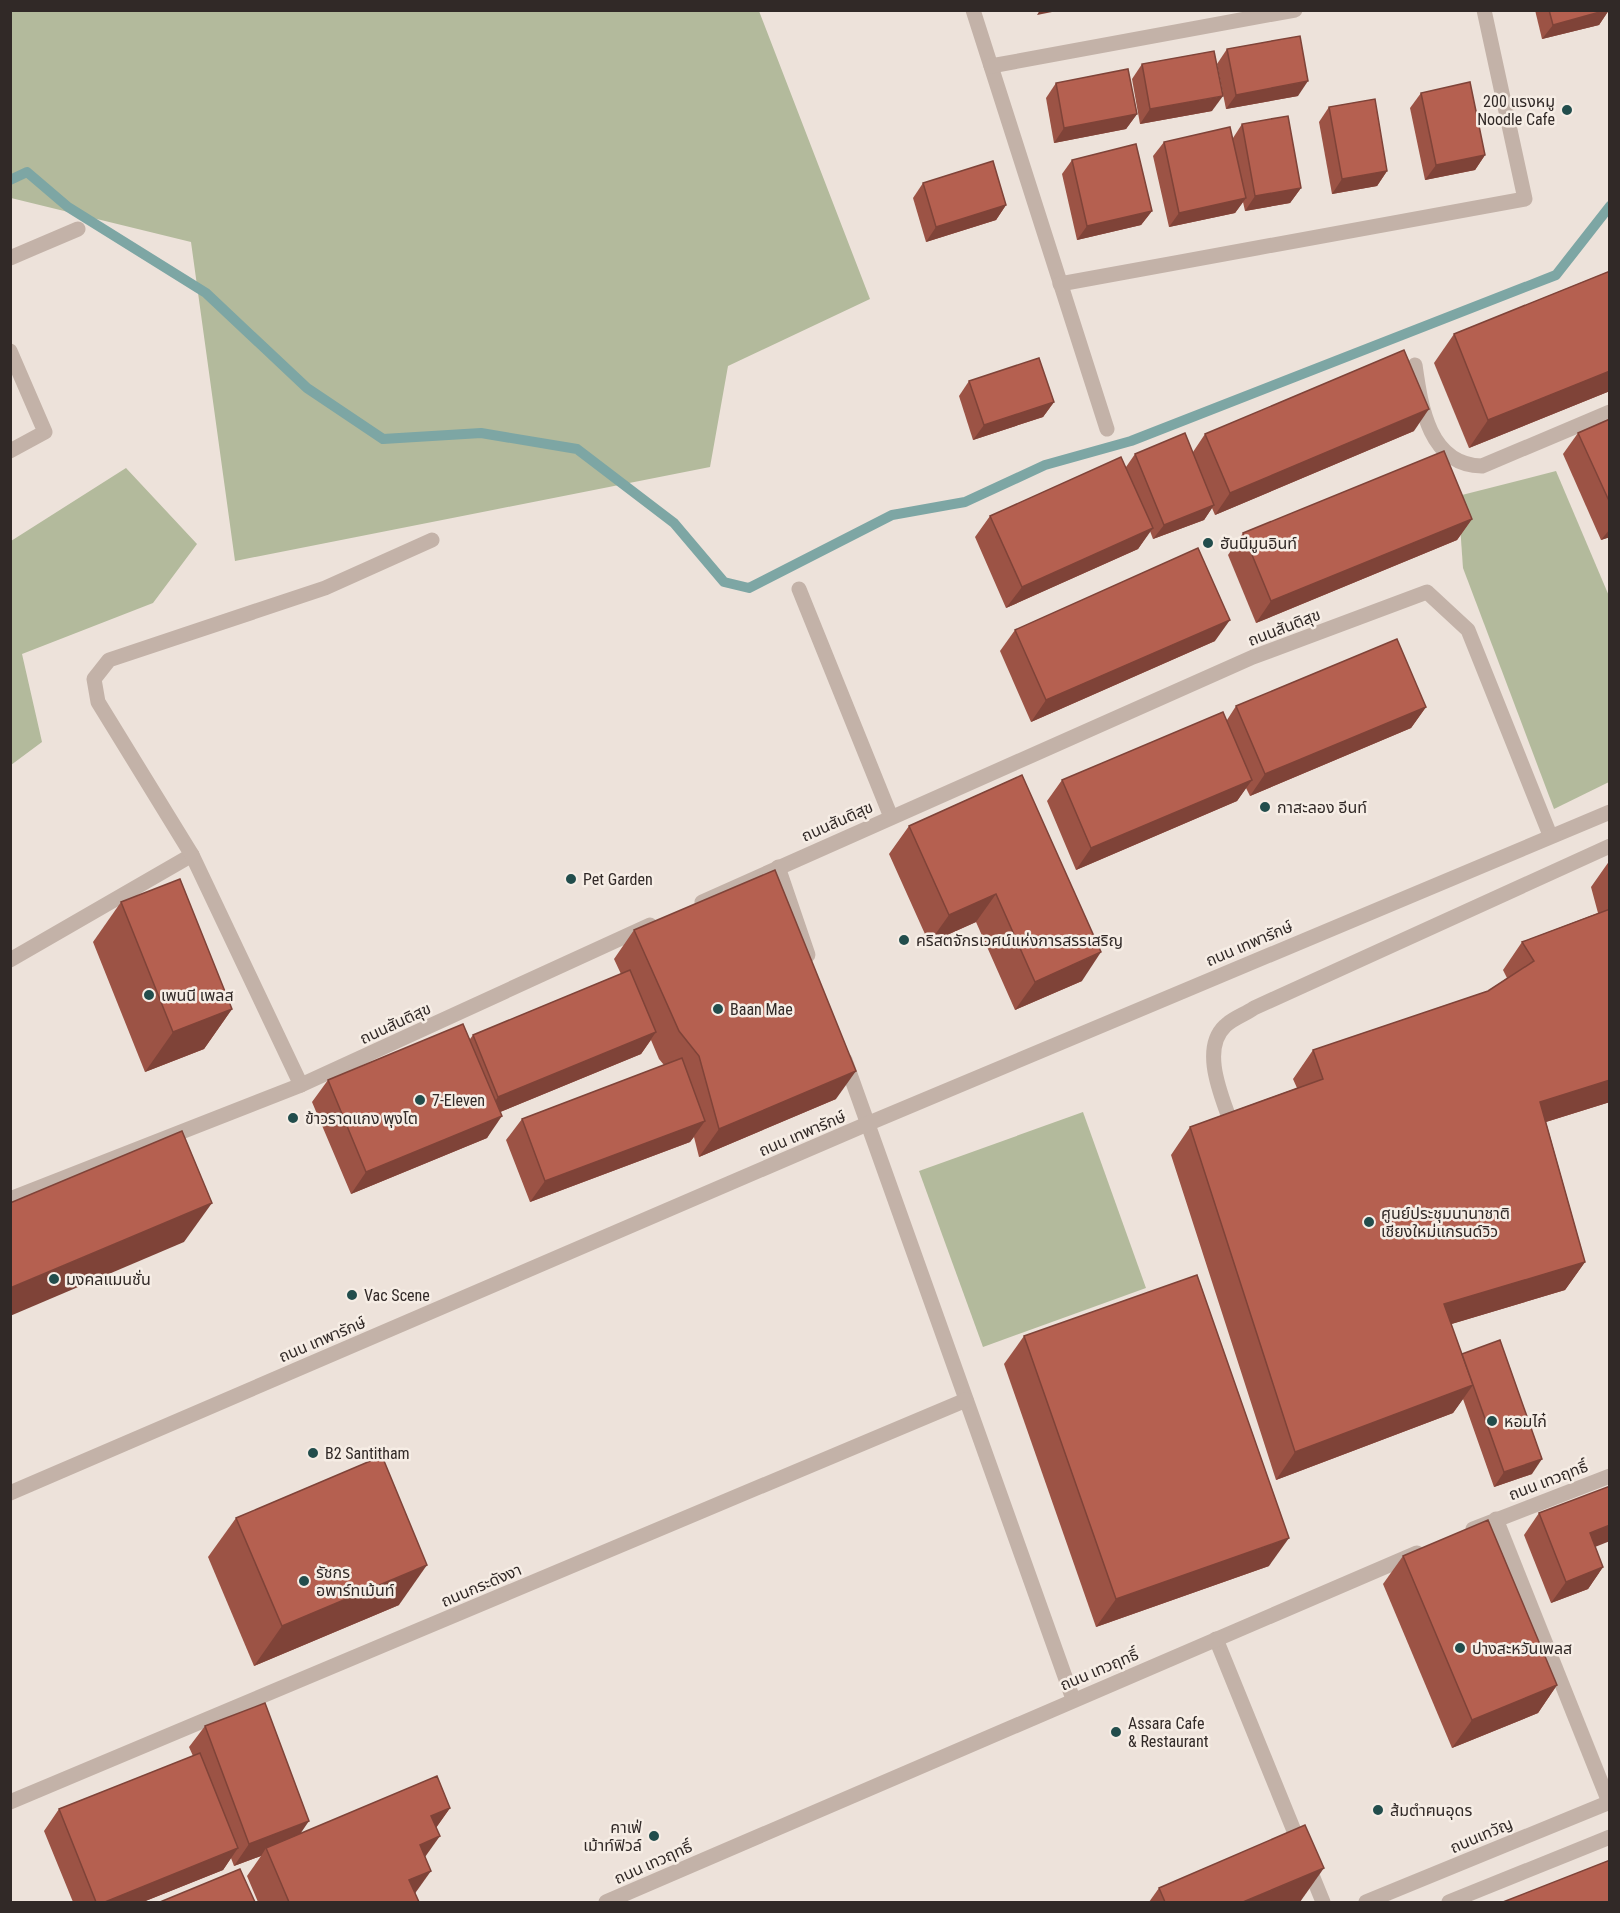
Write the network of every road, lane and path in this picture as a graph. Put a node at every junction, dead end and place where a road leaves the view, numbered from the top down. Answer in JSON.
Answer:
{"nodes":[{"id":1,"x":973,"y":10,"type":"edge"},
{"id":2,"x":1295,"y":10,"type":"edge"},
{"id":3,"x":1484,"y":10,"type":"edge"},
{"id":4,"x":991,"y":66,"type":"junction"},
{"id":5,"x":78,"y":229,"type":"dead end"},
{"id":6,"x":10,"y":258,"type":"edge"},
{"id":7,"x":1060,"y":284,"type":"junction"},
{"id":8,"x":10,"y":351,"type":"edge"},
{"id":9,"x":1414,"y":365,"type":"dead end"},
{"id":10,"x":1610,"y":412,"type":"edge"},
{"id":11,"x":1107,"y":429,"type":"dead end"},
{"id":12,"x":10,"y":451,"type":"edge"},
{"id":13,"x":432,"y":540,"type":"dead end"},
{"id":14,"x":800,"y":589,"type":"dead end"},
{"id":15,"x":1610,"y":812,"type":"edge"},
{"id":16,"x":891,"y":817,"type":"junction"},
{"id":17,"x":1550,"y":836,"type":"junction"},
{"id":18,"x":1610,"y":846,"type":"edge"},
{"id":19,"x":192,"y":855,"type":"junction"},
{"id":20,"x":778,"y":867,"type":"junction"},
{"id":21,"x":691,"y":907,"type":"edge"},
{"id":22,"x":669,"y":917,"type":"edge"},
{"id":23,"x":10,"y":960,"type":"edge"},
{"id":24,"x":813,"y":968,"type":"edge"},
{"id":25,"x":840,"y":1046,"type":"edge"},
{"id":26,"x":301,"y":1085,"type":"junction"},
{"id":27,"x":1227,"y":1112,"type":"edge"},
{"id":28,"x":867,"y":1124,"type":"junction"},
{"id":29,"x":10,"y":1199,"type":"edge"},
{"id":30,"x":966,"y":1400,"type":"junction"},
{"id":31,"x":1610,"y":1476,"type":"edge"},
{"id":32,"x":10,"y":1493,"type":"edge"},
{"id":33,"x":1496,"y":1519,"type":"junction"},
{"id":34,"x":1464,"y":1533,"type":"edge"},
{"id":35,"x":1431,"y":1547,"type":"edge"},
{"id":36,"x":1216,"y":1639,"type":"junction"},
{"id":37,"x":1073,"y":1699,"type":"junction"},
{"id":38,"x":10,"y":1802,"type":"edge"},
{"id":39,"x":1609,"y":1802,"type":"edge"},
{"id":40,"x":1610,"y":1837,"type":"edge"},
{"id":41,"x":606,"y":1902,"type":"edge"},
{"id":42,"x":1323,"y":1902,"type":"edge"},
{"id":43,"x":1366,"y":1902,"type":"edge"},
{"id":44,"x":1449,"y":1902,"type":"edge"}],
"edges":[{"from":1,"to":4,"type":"street"},
{"from":2,"to":4,"type":"street"},
{"from":3,"to":7,"type":"street"},
{"from":4,"to":7,"type":"street"},
{"from":5,"to":6,"type":"street"},
{"from":7,"to":11,"type":"street"},
{"from":8,"to":12,"type":"street"},
{"from":9,"to":10,"type":"street"},
{"from":13,"to":19,"type":"street"},
{"from":14,"to":16,"type":"street"},
{"from":15,"to":17,"type":"street","name":"ถนน เทพารักษ์"},
{"from":16,"to":17,"type":"street","name":"ถนนสันติสุข"},
{"from":16,"to":20,"type":"street","name":"ถนนสันติสุข"},
{"from":17,"to":28,"type":"street","name":"ถนน เทพารักษ์"},
{"from":18,"to":27,"type":"street"},
{"from":19,"to":23,"type":"street"},
{"from":19,"to":26,"type":"street"},
{"from":20,"to":21,"type":"street","name":"ถนนสันติสุข"},
{"from":20,"to":24,"type":"street"},
{"from":22,"to":26,"type":"street","name":"ถนนสันติสุข"},
{"from":25,"to":28,"type":"street"},
{"from":26,"to":29,"type":"street","name":"ถนนสันติสุข"},
{"from":28,"to":30,"type":"street"},
{"from":28,"to":32,"type":"street","name":"ถนน เทพารักษ์"},
{"from":30,"to":37,"type":"street"},
{"from":30,"to":38,"type":"street","name":"ถนนกระดังงา"},
{"from":31,"to":33,"type":"street","name":"ถนน เทวฤทธิ์"},
{"from":33,"to":34,"type":"street","name":"ถนน เทวฤทธิ์"},
{"from":33,"to":39,"type":"street"},
{"from":35,"to":36,"type":"street","name":"ถนน เทวฤทธิ์"},
{"from":36,"to":37,"type":"street","name":"ถนน เทวฤทธิ์"},
{"from":36,"to":42,"type":"street"},
{"from":37,"to":41,"type":"street","name":"ถนน เทวฤทธิ์"},
{"from":39,"to":43,"type":"street","name":"ถนนเทวัญ"},
{"from":40,"to":44,"type":"street"}]}
